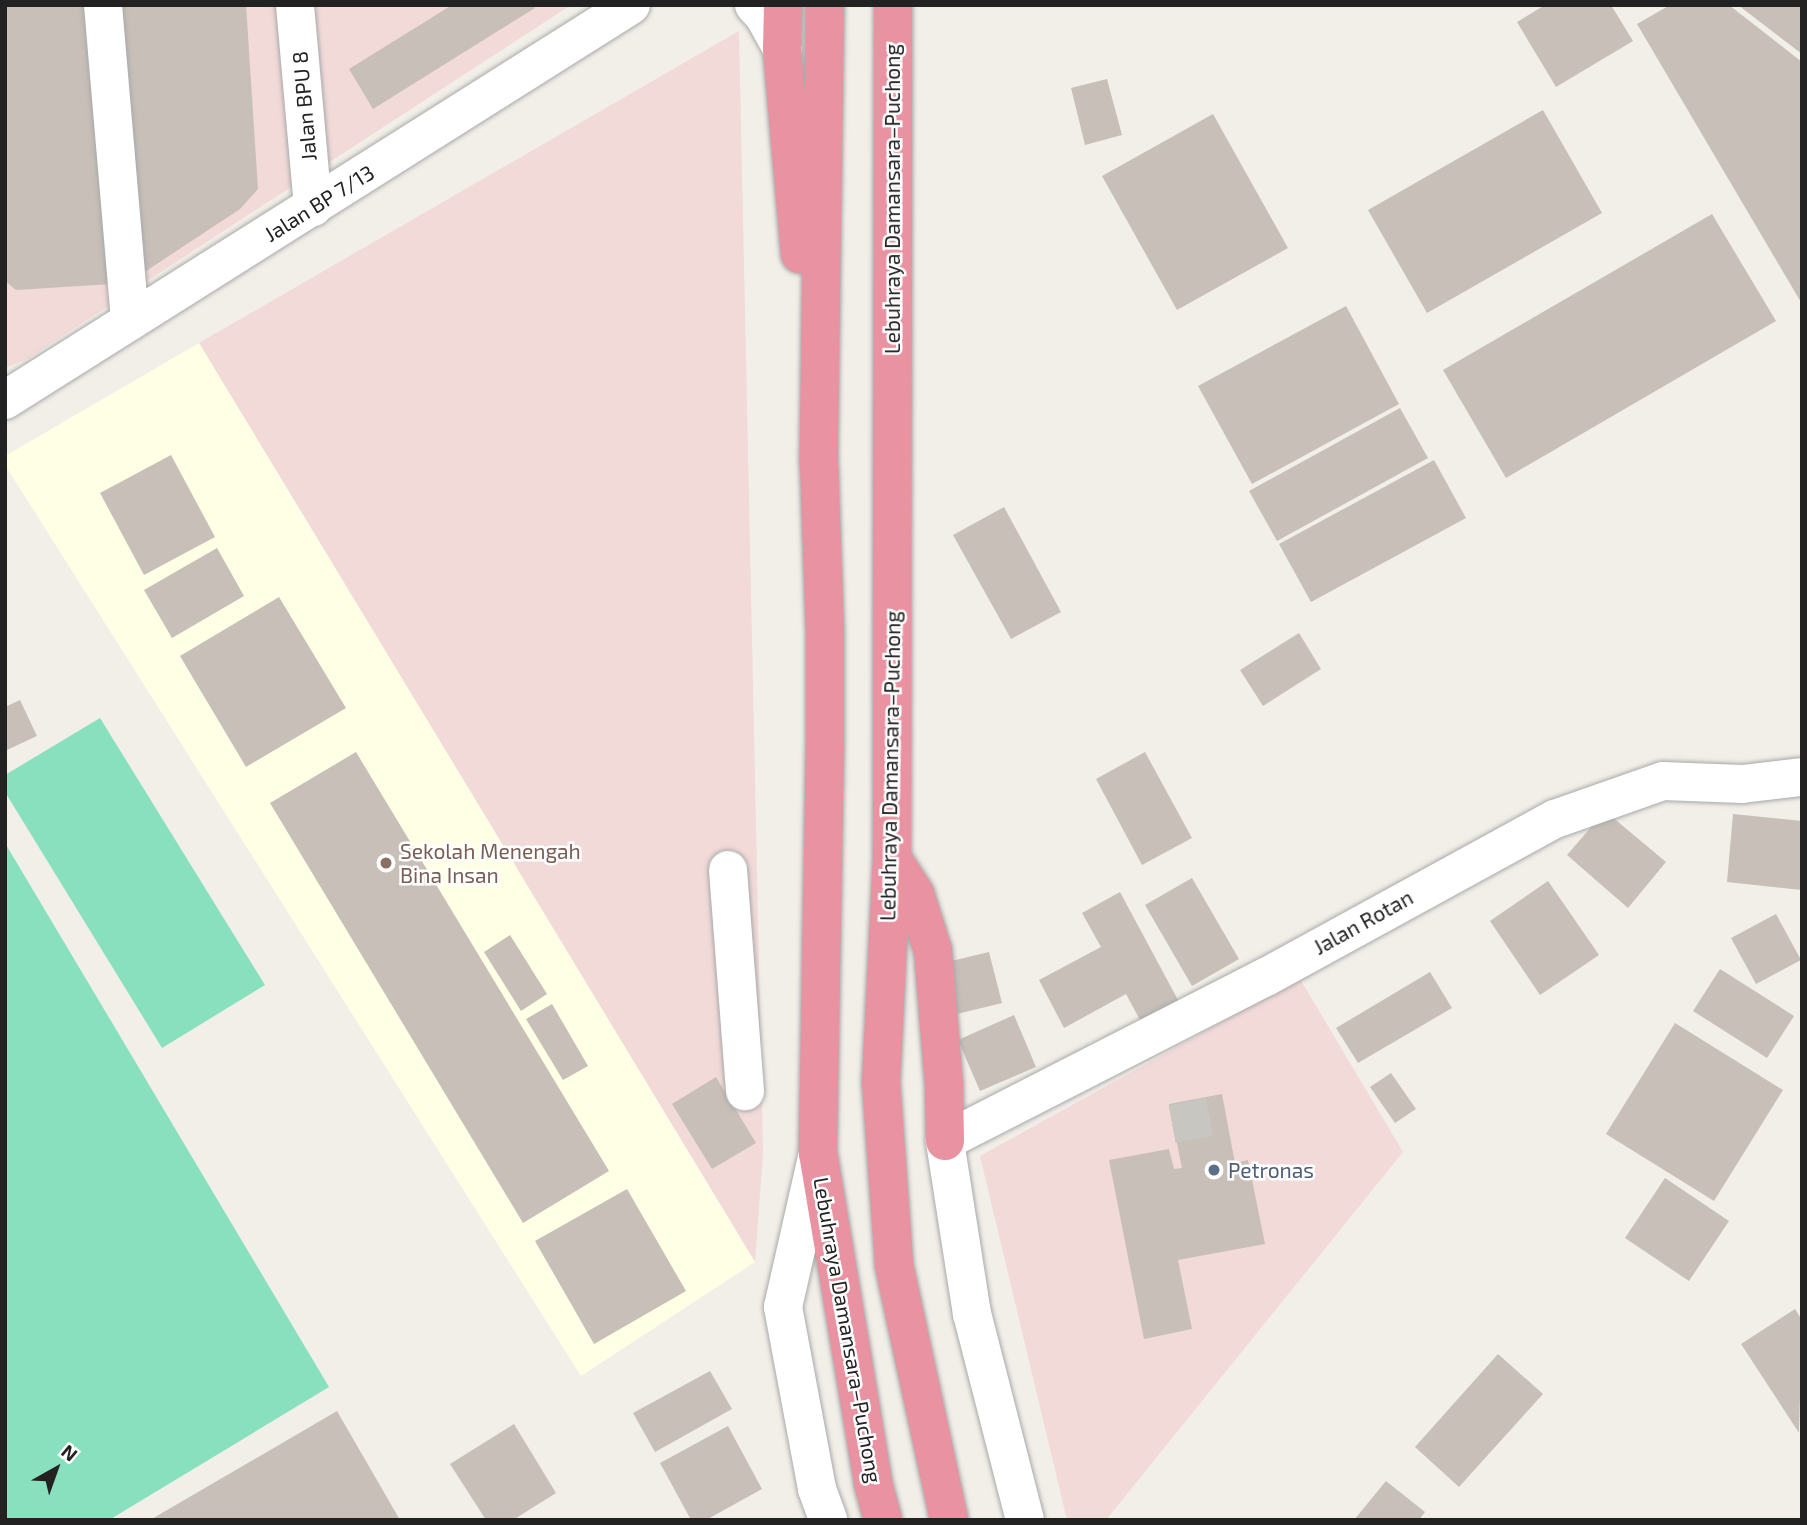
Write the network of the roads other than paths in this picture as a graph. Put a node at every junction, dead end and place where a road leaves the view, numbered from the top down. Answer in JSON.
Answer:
{"nodes":[{"id":1,"x":103,"y":5,"type":"edge"},
{"id":2,"x":295,"y":5,"type":"edge"},
{"id":3,"x":631,"y":5,"type":"edge"},
{"id":4,"x":754,"y":5,"type":"edge"},
{"id":5,"x":783,"y":5,"type":"edge"},
{"id":6,"x":825,"y":5,"type":"edge"},
{"id":7,"x":893,"y":5,"type":"edge"},
{"id":8,"x":782,"y":49,"type":"junction"},
{"id":9,"x":313,"y":207,"type":"junction"},
{"id":10,"x":130,"y":321,"type":"junction"},
{"id":11,"x":5,"y":400,"type":"edge"},
{"id":12,"x":819,"y":461,"type":"junction"},
{"id":13,"x":1802,"y":777,"type":"edge"},
{"id":14,"x":892,"y":858,"type":"junction"},
{"id":15,"x":728,"y":870,"type":"dead end"},
{"id":16,"x":745,"y":1091,"type":"dead end"},
{"id":17,"x":945,"y":1141,"type":"junction"},
{"id":18,"x":818,"y":1153,"type":"junction"},
{"id":19,"x":828,"y":1520,"type":"edge"},
{"id":20,"x":883,"y":1520,"type":"edge"},
{"id":21,"x":949,"y":1520,"type":"edge"},
{"id":22,"x":1025,"y":1520,"type":"edge"}],
"edges":[{"from":1,"to":10,"type":"street"},
{"from":2,"to":9,"type":"street","name":"Jalan BPU 8"},
{"from":3,"to":9,"type":"street","name":"Jalan BP 7/13"},
{"from":4,"to":8,"type":"street"},
{"from":5,"to":8,"type":"highway"},
{"from":6,"to":12,"type":"highway","name":"Lebuhraya Damansara–Puchong"},
{"from":7,"to":14,"type":"highway","name":"Lebuhraya Damansara–Puchong"},
{"from":8,"to":12,"type":"highway"},
{"from":9,"to":10,"type":"street","name":"Jalan BP 7/13"},
{"from":10,"to":11,"type":"street","name":"Jalan BP 7/13"},
{"from":12,"to":18,"type":"highway","name":"Lebuhraya Damansara–Puchong"},
{"from":13,"to":17,"type":"street","name":"Jalan Rotan"},
{"from":14,"to":17,"type":"highway"},
{"from":14,"to":21,"type":"highway","name":"Lebuhraya Damansara–Puchong"},
{"from":15,"to":16,"type":"street"},
{"from":17,"to":22,"type":"street"},
{"from":18,"to":19,"type":"street"},
{"from":18,"to":20,"type":"highway","name":"Lebuhraya Damansara–Puchong"}]}
